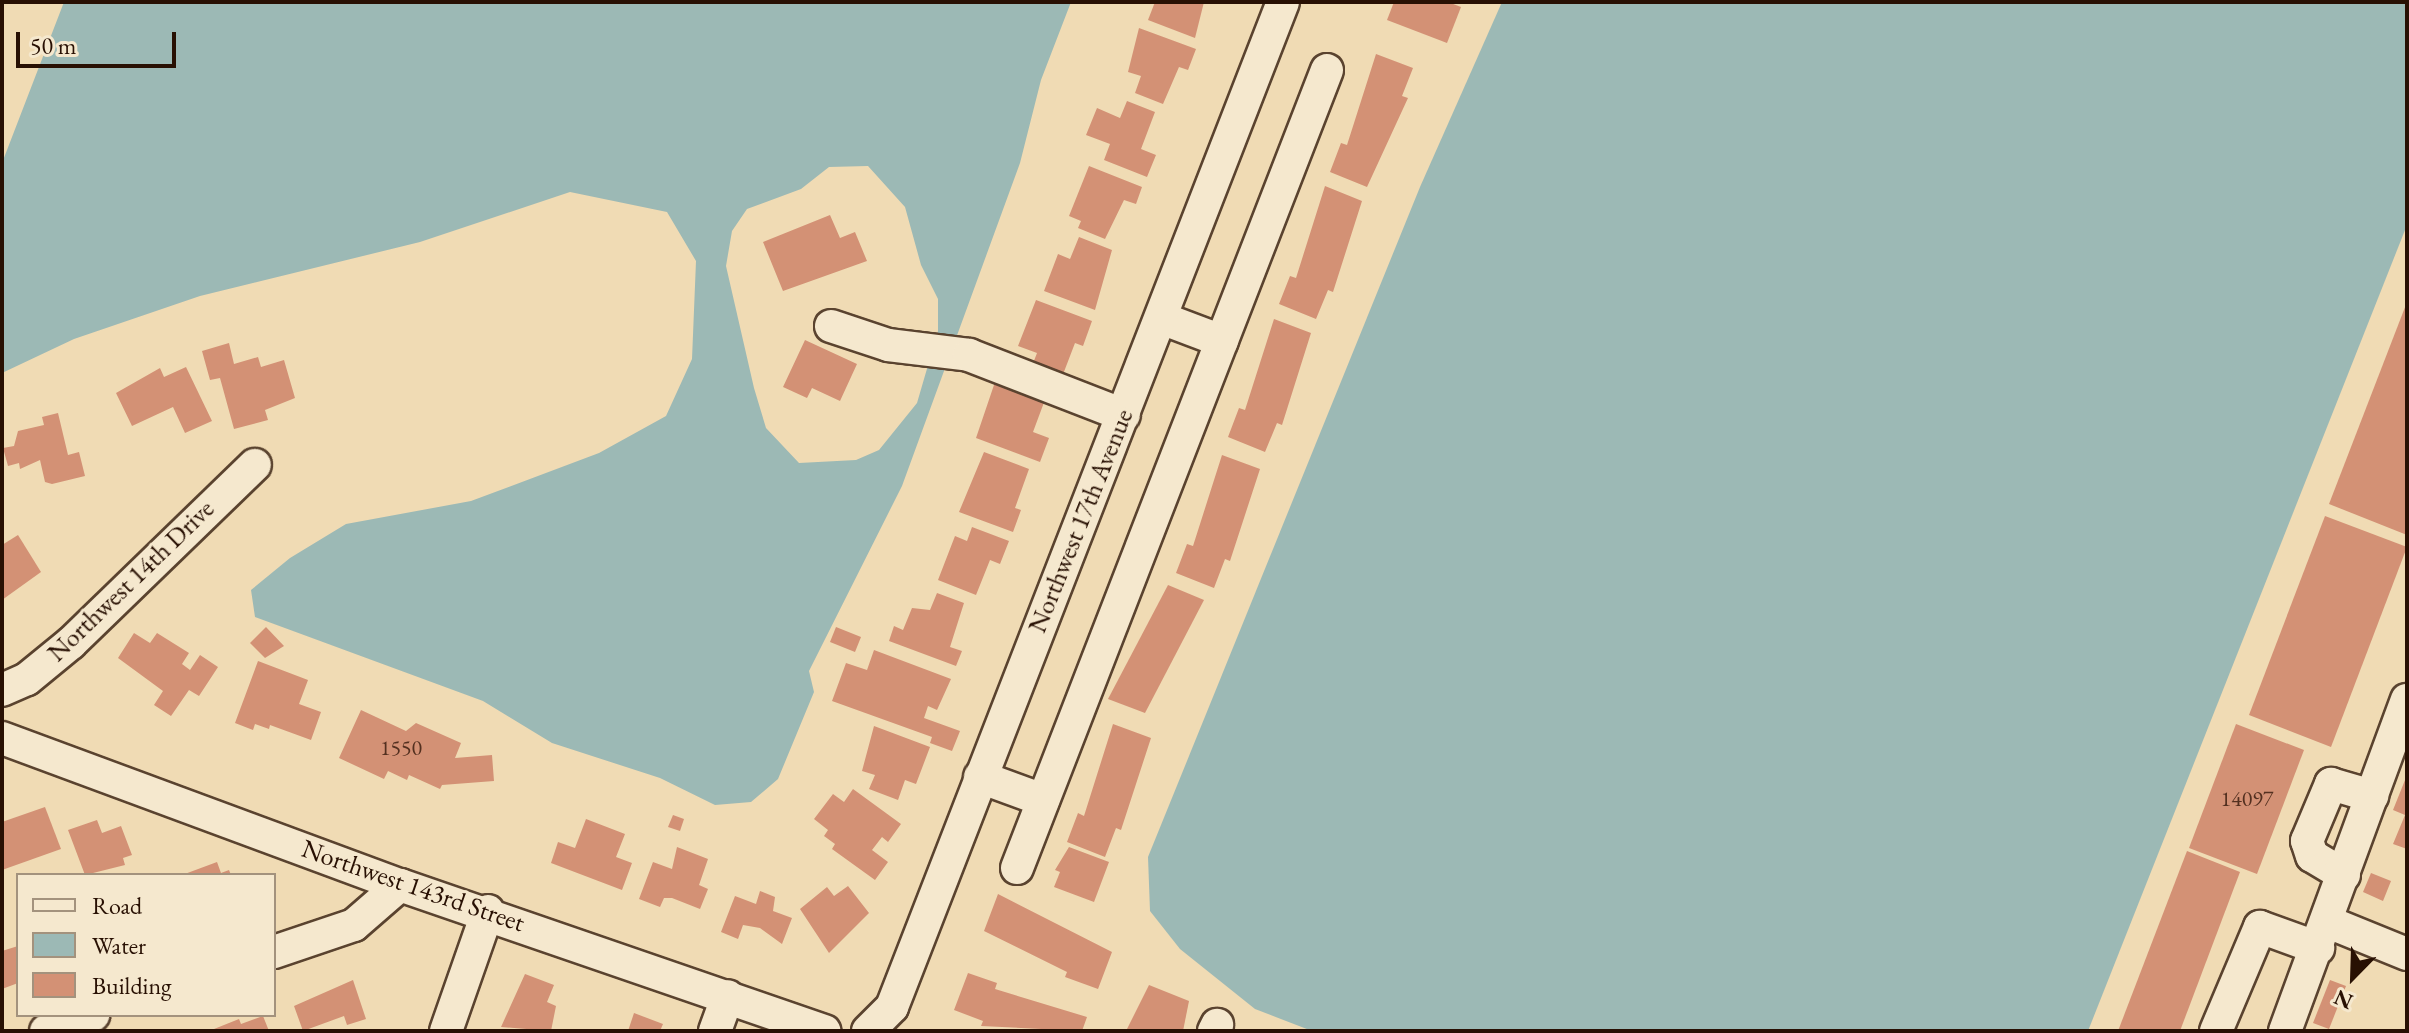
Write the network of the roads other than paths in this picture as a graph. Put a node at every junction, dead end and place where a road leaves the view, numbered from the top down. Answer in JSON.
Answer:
{"nodes":[{"id":1,"x":1283,"y":2,"type":"edge"},
{"id":2,"x":1327,"y":70,"type":"dead end"},
{"id":3,"x":1161,"y":318,"type":"junction"},
{"id":4,"x":831,"y":326,"type":"dead end"},
{"id":5,"x":1222,"y":341,"type":"junction"},
{"id":6,"x":1124,"y":415,"type":"junction"},
{"id":7,"x":255,"y":465,"type":"dead end"},
{"id":8,"x":2,"y":690,"type":"edge"},
{"id":9,"x":2407,"y":700,"type":"edge"},
{"id":10,"x":2,"y":738,"type":"edge"},
{"id":11,"x":980,"y":777,"type":"junction"},
{"id":12,"x":2372,"y":796,"type":"junction"},
{"id":13,"x":1043,"y":800,"type":"junction"},
{"id":14,"x":1017,"y":868,"type":"dead end"},
{"id":15,"x":2344,"y":875,"type":"junction"},
{"id":16,"x":400,"y":885,"type":"junction"},
{"id":17,"x":488,"y":911,"type":"junction"},
{"id":18,"x":2323,"y":935,"type":"junction"},
{"id":19,"x":276,"y":951,"type":"edge"},
{"id":20,"x":2407,"y":954,"type":"edge"},
{"id":21,"x":728,"y":996,"type":"junction"},
{"id":22,"x":87,"y":1017,"type":"edge"},
{"id":23,"x":46,"y":1031,"type":"edge"},
{"id":24,"x":446,"y":1031,"type":"edge"},
{"id":25,"x":715,"y":1031,"type":"edge"},
{"id":26,"x":825,"y":1031,"type":"edge"},
{"id":27,"x":868,"y":1031,"type":"edge"},
{"id":28,"x":2216,"y":1031,"type":"edge"},
{"id":29,"x":2285,"y":1031,"type":"edge"}],
"edges":[{"from":1,"to":3,"type":"street","name":"Northwest 17th Avenue"},
{"from":2,"to":5,"type":"street"},
{"from":3,"to":5,"type":"street"},
{"from":3,"to":6,"type":"street","name":"Northwest 17th Avenue"},
{"from":4,"to":6,"type":"street"},
{"from":5,"to":13,"type":"street"},
{"from":6,"to":11,"type":"street","name":"Northwest 17th Avenue"},
{"from":7,"to":8,"type":"street","name":"Northwest 14th Drive"},
{"from":9,"to":12,"type":"street"},
{"from":10,"to":16,"type":"street","name":"Northwest 143rd Street"},
{"from":11,"to":13,"type":"street"},
{"from":11,"to":27,"type":"street","name":"Northwest 17th Avenue"},
{"from":12,"to":15,"type":"street"},
{"from":12,"to":15,"type":"street"},
{"from":13,"to":14,"type":"street"},
{"from":15,"to":18,"type":"street"},
{"from":16,"to":17,"type":"street","name":"Northwest 143rd Street"},
{"from":16,"to":19,"type":"street"},
{"from":17,"to":21,"type":"street","name":"Northwest 143rd Street"},
{"from":17,"to":24,"type":"street"},
{"from":18,"to":20,"type":"street"},
{"from":18,"to":28,"type":"street"},
{"from":18,"to":29,"type":"street"},
{"from":21,"to":25,"type":"street"},
{"from":21,"to":26,"type":"street","name":"Northwest 143rd Street"},
{"from":22,"to":23,"type":"street"}]}
